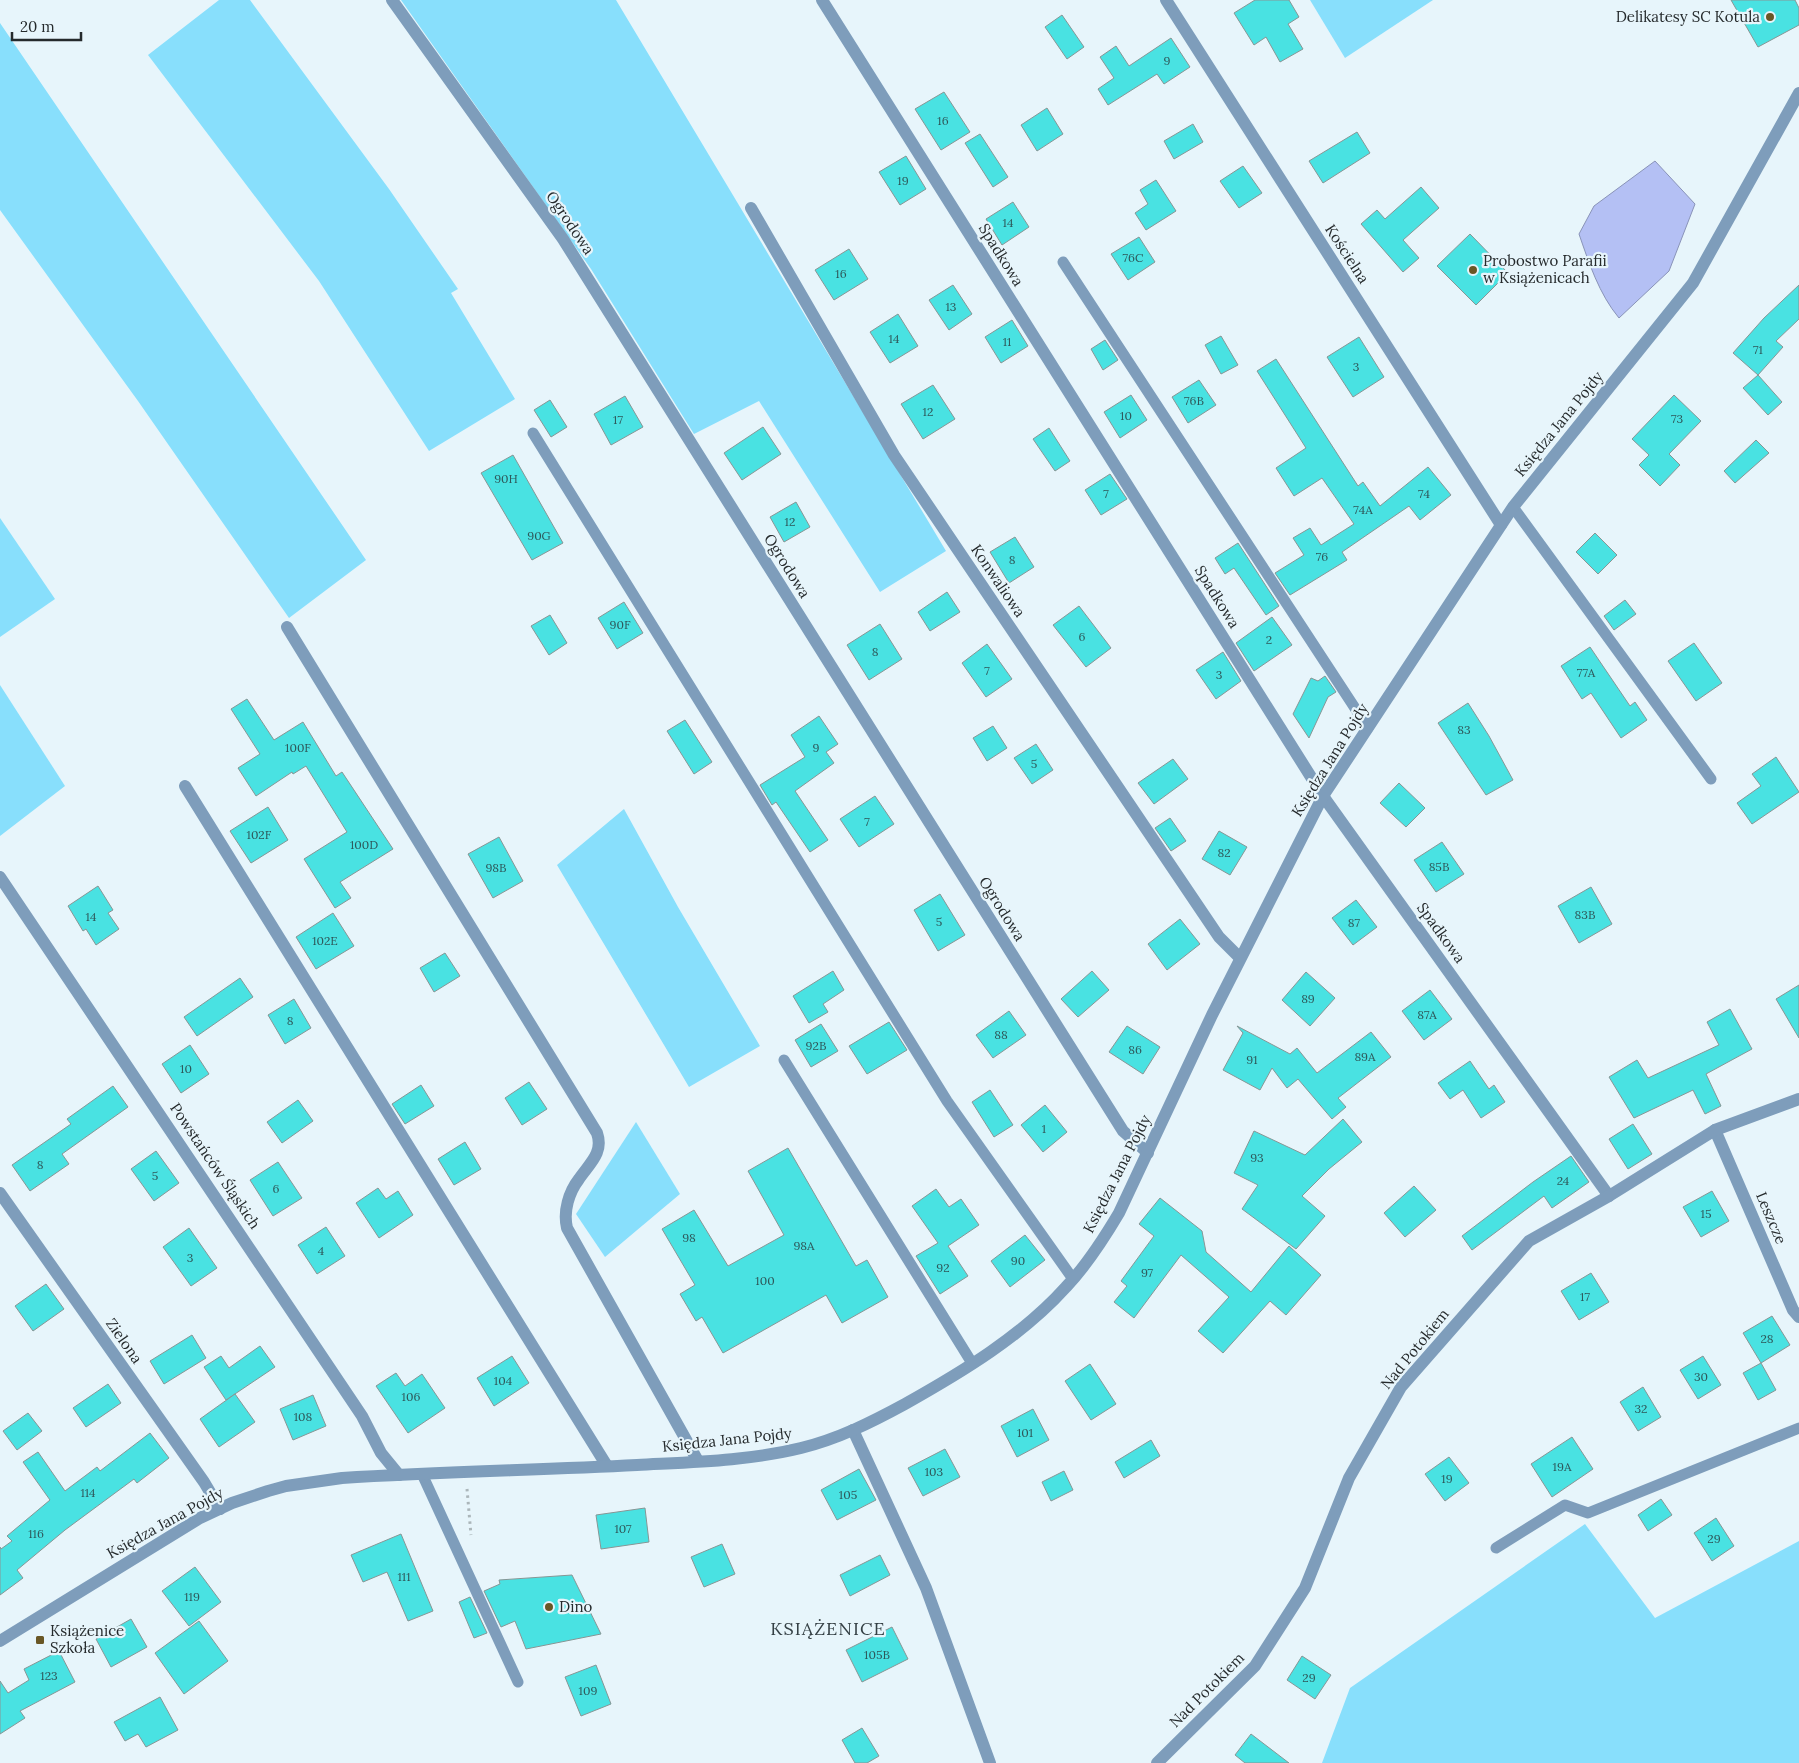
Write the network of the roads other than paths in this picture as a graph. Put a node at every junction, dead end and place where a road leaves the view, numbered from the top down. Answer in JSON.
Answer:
{"nodes":[{"id":1,"x":392,"y":0,"type":"edge"},
{"id":2,"x":822,"y":0,"type":"edge"},
{"id":3,"x":1166,"y":0,"type":"edge"},
{"id":4,"x":1799,"y":93,"type":"edge"},
{"id":5,"x":751,"y":208,"type":"dead end"},
{"id":6,"x":1063,"y":262,"type":"dead end"},
{"id":7,"x":533,"y":433,"type":"dead end"},
{"id":8,"x":1514,"y":507,"type":"junction"},
{"id":9,"x":1501,"y":525,"type":"junction"},
{"id":10,"x":286,"y":627,"type":"dead end"},
{"id":11,"x":1368,"y":728,"type":"junction"},
{"id":12,"x":1711,"y":779,"type":"dead end"},
{"id":13,"x":185,"y":786,"type":"dead end"},
{"id":14,"x":1323,"y":796,"type":"junction"},
{"id":15,"x":0,"y":877,"type":"edge"},
{"id":16,"x":1240,"y":958,"type":"junction"},
{"id":17,"x":784,"y":1060,"type":"dead end"},
{"id":18,"x":1799,"y":1099,"type":"edge"},
{"id":19,"x":1715,"y":1130,"type":"junction"},
{"id":20,"x":1148,"y":1152,"type":"junction"},
{"id":21,"x":0,"y":1193,"type":"edge"},
{"id":22,"x":1609,"y":1196,"type":"junction"},
{"id":23,"x":1073,"y":1279,"type":"junction"},
{"id":24,"x":1799,"y":1317,"type":"edge"},
{"id":25,"x":972,"y":1363,"type":"junction"},
{"id":26,"x":1799,"y":1428,"type":"edge"},
{"id":27,"x":854,"y":1430,"type":"junction"},
{"id":28,"x":698,"y":1461,"type":"junction"},
{"id":29,"x":607,"y":1466,"type":"junction"},
{"id":30,"x":422,"y":1474,"type":"junction"},
{"id":31,"x":399,"y":1475,"type":"junction"},
{"id":32,"x":220,"y":1509,"type":"junction"},
{"id":33,"x":1496,"y":1548,"type":"dead end"},
{"id":34,"x":0,"y":1642,"type":"edge"},
{"id":35,"x":518,"y":1682,"type":"dead end"},
{"id":36,"x":990,"y":1763,"type":"edge"},
{"id":37,"x":1157,"y":1763,"type":"edge"}],
"edges":[{"from":1,"to":20,"type":"street","name":"Ogrodowa"},
{"from":2,"to":14,"type":"street","name":"Spadkowa"},
{"from":3,"to":9,"type":"street","name":"Kościelna"},
{"from":4,"to":8,"type":"street","name":"Księdza Jana Pojdy"},
{"from":5,"to":16,"type":"street","name":"Konwaliowa"},
{"from":6,"to":11,"type":"lane"},
{"from":7,"to":23,"type":"lane"},
{"from":8,"to":9,"type":"street","name":"Księdza Jana Pojdy"},
{"from":8,"to":12,"type":"lane"},
{"from":9,"to":11,"type":"street","name":"Księdza Jana Pojdy"},
{"from":10,"to":28,"type":"street"},
{"from":11,"to":14,"type":"street","name":"Księdza Jana Pojdy"},
{"from":13,"to":29,"type":"street"},
{"from":14,"to":16,"type":"street","name":"Księdza Jana Pojdy"},
{"from":14,"to":22,"type":"street","name":"Spadkowa"},
{"from":15,"to":31,"type":"street","name":"Powstańców Śląskich"},
{"from":16,"to":20,"type":"street","name":"Księdza Jana Pojdy"},
{"from":17,"to":25,"type":"lane"},
{"from":18,"to":19,"type":"street","name":"Nad Potokiem"},
{"from":19,"to":22,"type":"street","name":"Nad Potokiem"},
{"from":19,"to":24,"type":"street","name":"Leszcze"},
{"from":20,"to":23,"type":"street","name":"Księdza Jana Pojdy"},
{"from":21,"to":32,"type":"street","name":"Zielona"},
{"from":22,"to":37,"type":"street","name":"Nad Potokiem"},
{"from":23,"to":25,"type":"street","name":"Księdza Jana Pojdy"},
{"from":25,"to":27,"type":"street","name":"Księdza Jana Pojdy"},
{"from":26,"to":33,"type":"lane"},
{"from":27,"to":28,"type":"street","name":"Księdza Jana Pojdy"},
{"from":27,"to":36,"type":"street"},
{"from":28,"to":29,"type":"street","name":"Księdza Jana Pojdy"},
{"from":29,"to":30,"type":"street","name":"Księdza Jana Pojdy"},
{"from":30,"to":31,"type":"street","name":"Księdza Jana Pojdy"},
{"from":30,"to":35,"type":"lane"},
{"from":31,"to":32,"type":"street","name":"Księdza Jana Pojdy"},
{"from":32,"to":34,"type":"street","name":"Księdza Jana Pojdy"}]}
